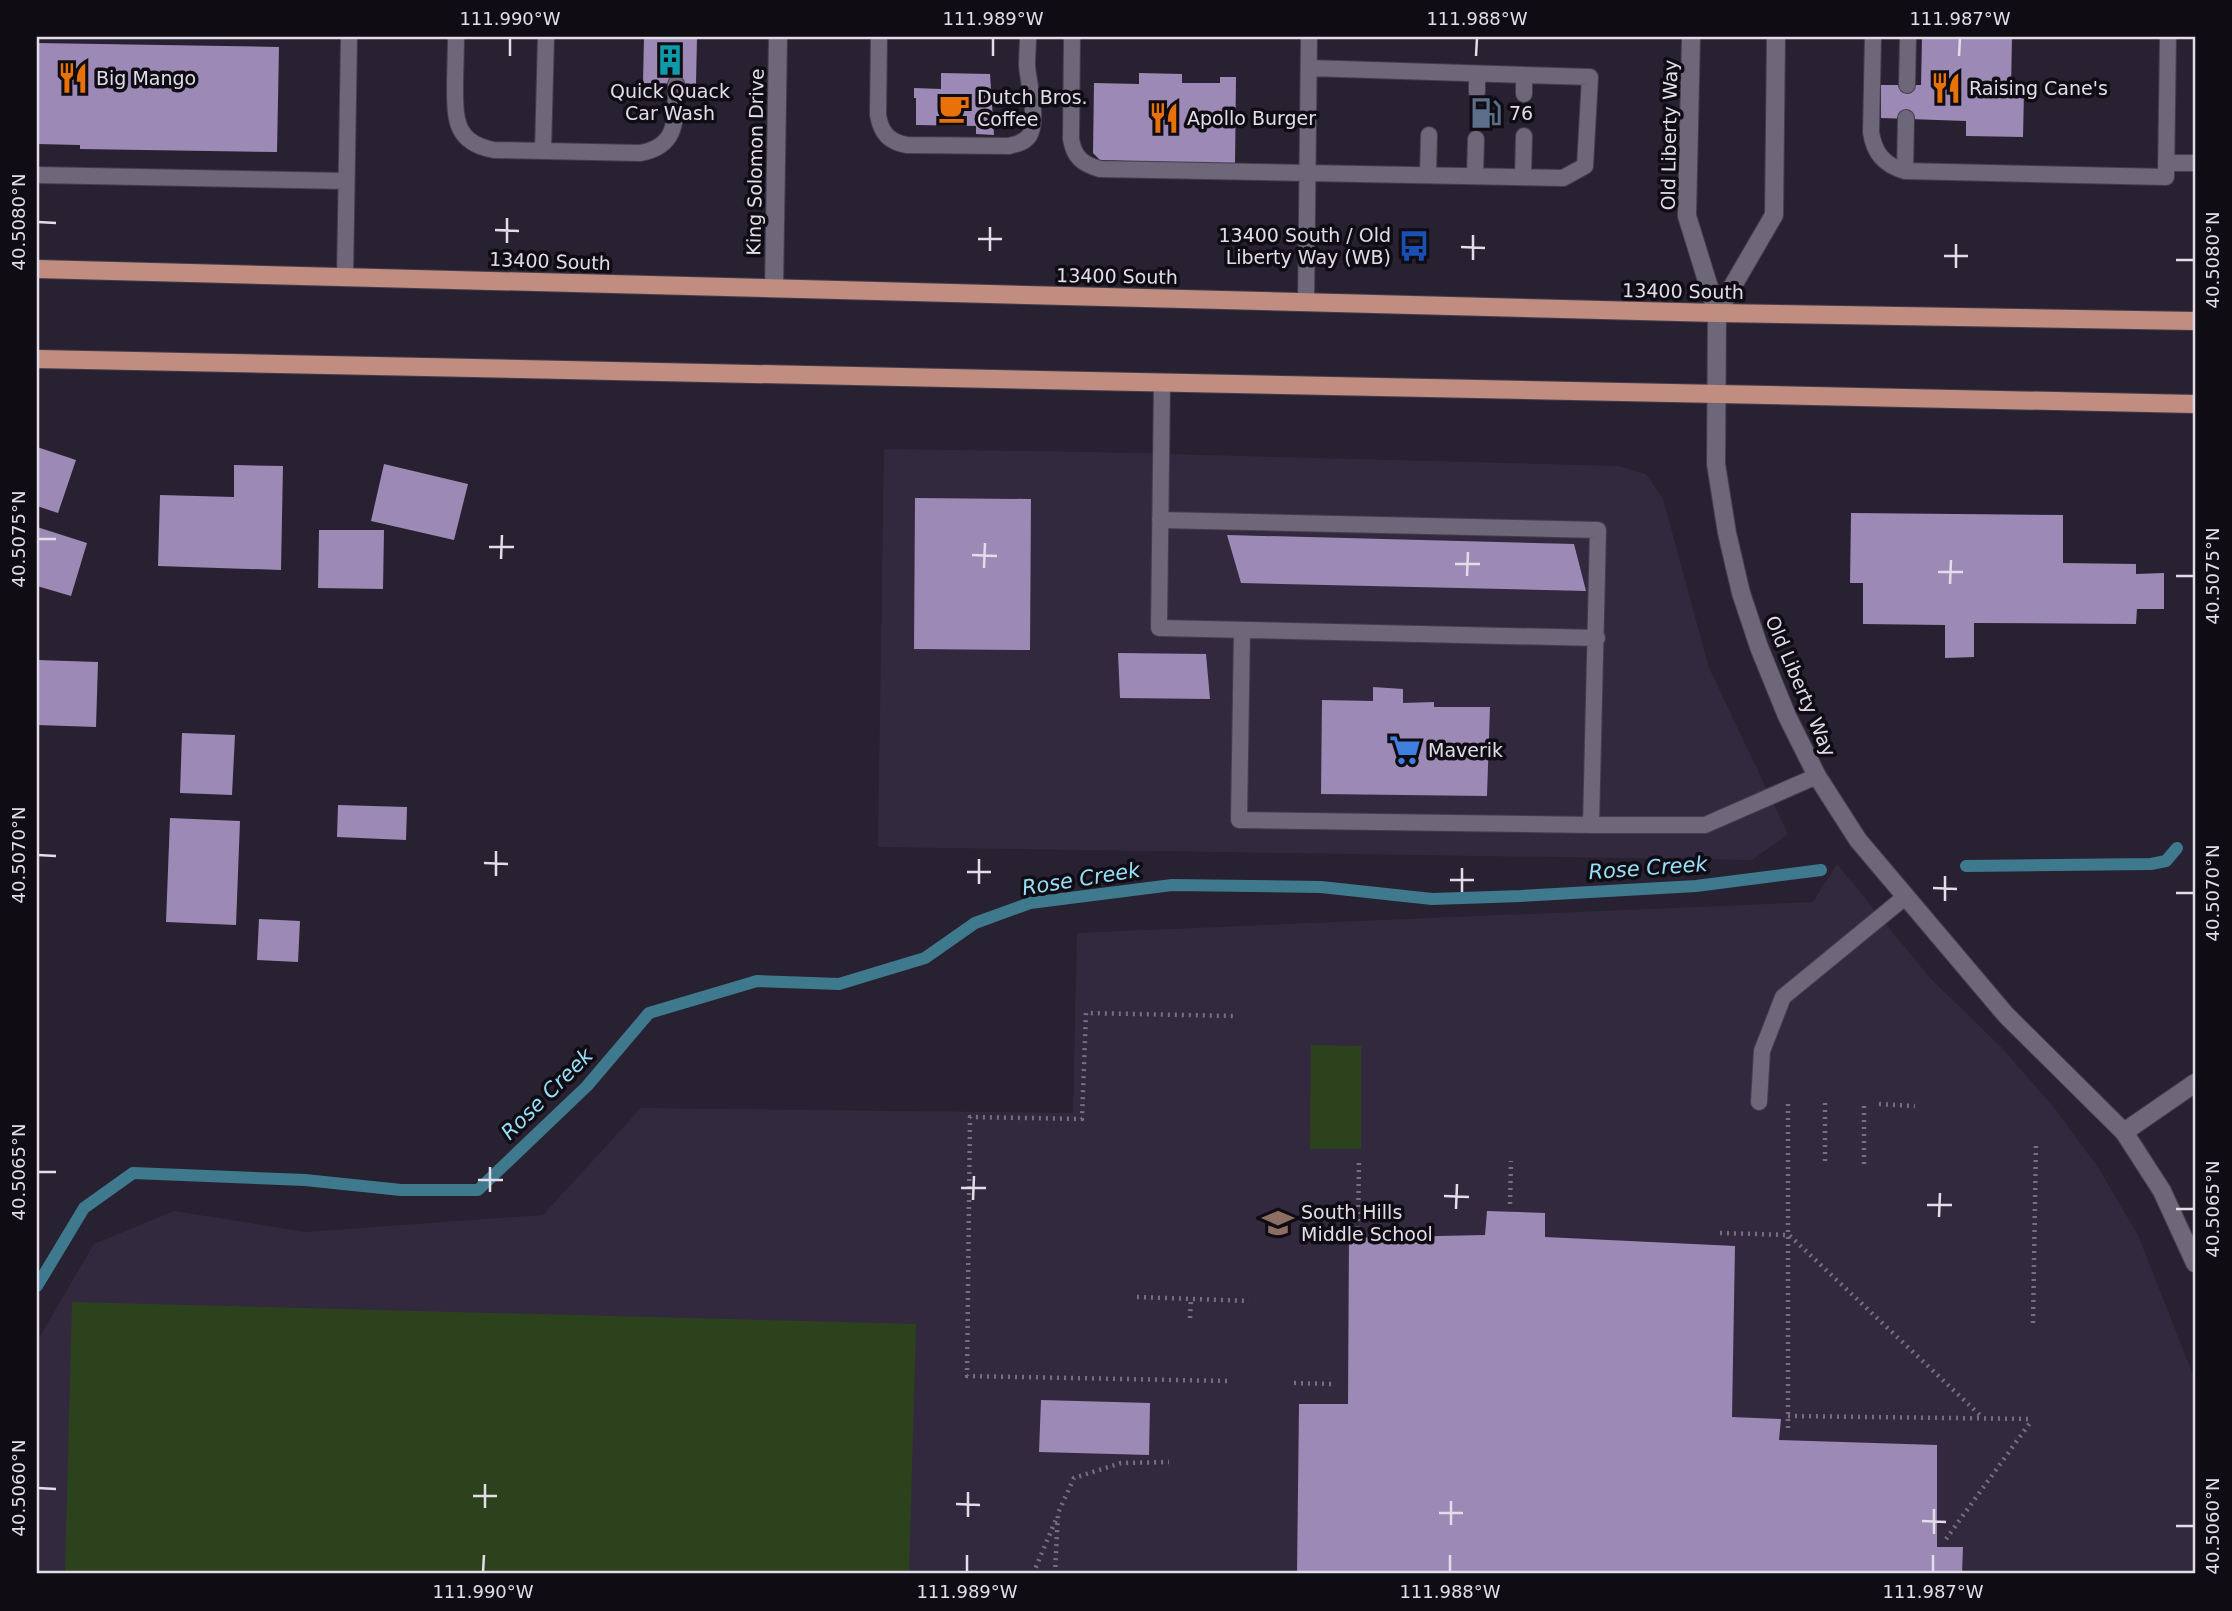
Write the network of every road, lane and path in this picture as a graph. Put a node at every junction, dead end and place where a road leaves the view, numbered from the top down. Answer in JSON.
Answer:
{"nodes":[{"id":1,"x":349,"y":37,"type":"edge"},
{"id":2,"x":456,"y":37,"type":"edge"},
{"id":3,"x":546,"y":37,"type":"edge"},
{"id":4,"x":778,"y":37,"type":"edge"},
{"id":5,"x":879,"y":37,"type":"edge"},
{"id":6,"x":1028,"y":37,"type":"edge"},
{"id":7,"x":1072,"y":37,"type":"edge"},
{"id":8,"x":1309,"y":37,"type":"edge"},
{"id":9,"x":1691,"y":37,"type":"edge"},
{"id":10,"x":1776,"y":37,"type":"edge"},
{"id":11,"x":1873,"y":37,"type":"edge"},
{"id":12,"x":1908,"y":37,"type":"edge"},
{"id":13,"x":2168,"y":37,"type":"edge"},
{"id":14,"x":1309,"y":68,"type":"junction"},
{"id":15,"x":1430,"y":73,"type":"junction"},
{"id":16,"x":1477,"y":74,"type":"junction"},
{"id":17,"x":1524,"y":75,"type":"junction"},
{"id":18,"x":676,"y":84,"type":"dead end"},
{"id":19,"x":1907,"y":85,"type":"dead end"},
{"id":20,"x":1430,"y":90,"type":"dead end"},
{"id":21,"x":1477,"y":92,"type":"dead end"},
{"id":22,"x":1524,"y":94,"type":"dead end"},
{"id":23,"x":1906,"y":118,"type":"dead end"},
{"id":24,"x":1429,"y":135,"type":"dead end"},
{"id":25,"x":1524,"y":136,"type":"dead end"},
{"id":26,"x":1476,"y":139,"type":"dead end"},
{"id":27,"x":543,"y":151,"type":"junction"},
{"id":28,"x":2166,"y":163,"type":"junction"},
{"id":29,"x":2195,"y":163,"type":"edge"},
{"id":30,"x":1905,"y":171,"type":"junction"},
{"id":31,"x":1307,"y":173,"type":"junction"},
{"id":32,"x":37,"y":175,"type":"edge"},
{"id":33,"x":1428,"y":175,"type":"junction"},
{"id":34,"x":1475,"y":176,"type":"junction"},
{"id":35,"x":1523,"y":177,"type":"junction"},
{"id":36,"x":346,"y":181,"type":"junction"},
{"id":37,"x":37,"y":269,"type":"edge"},
{"id":38,"x":345,"y":277,"type":"junction"},
{"id":39,"x":774,"y":288,"type":"junction"},
{"id":40,"x":1306,"y":302,"type":"junction"},
{"id":41,"x":1717,"y":313,"type":"junction"},
{"id":42,"x":2195,"y":321,"type":"edge"},
{"id":43,"x":37,"y":359,"type":"edge"},
{"id":44,"x":1162,"y":383,"type":"junction"},
{"id":45,"x":1716,"y":395,"type":"junction"},
{"id":46,"x":2195,"y":404,"type":"edge"},
{"id":47,"x":1160,"y":520,"type":"junction"},
{"id":48,"x":1242,"y":630,"type":"junction"},
{"id":49,"x":1597,"y":638,"type":"junction"},
{"id":50,"x":1817,"y":776,"type":"junction"},
{"id":51,"x":1591,"y":825,"type":"junction"},
{"id":52,"x":1905,"y":897,"type":"junction"},
{"id":53,"x":1234,"y":1016,"type":"dead end"},
{"id":54,"x":2195,"y":1083,"type":"edge"},
{"id":55,"x":1759,"y":1102,"type":"dead end"},
{"id":56,"x":1788,"y":1102,"type":"dead end"},
{"id":57,"x":1825,"y":1103,"type":"dead end"},
{"id":58,"x":1864,"y":1104,"type":"dead end"},
{"id":59,"x":1879,"y":1104,"type":"dead end"},
{"id":60,"x":1915,"y":1106,"type":"dead end"},
{"id":61,"x":2124,"y":1132,"type":"junction"},
{"id":62,"x":2036,"y":1143,"type":"dead end"},
{"id":63,"x":1359,"y":1159,"type":"dead end"},
{"id":64,"x":1511,"y":1161,"type":"dead end"},
{"id":65,"x":1825,"y":1164,"type":"dead end"},
{"id":66,"x":1864,"y":1164,"type":"dead end"},
{"id":67,"x":1510,"y":1205,"type":"dead end"},
{"id":68,"x":1358,"y":1228,"type":"dead end"},
{"id":69,"x":1720,"y":1233,"type":"dead end"},
{"id":70,"x":1788,"y":1235,"type":"junction"},
{"id":71,"x":2195,"y":1264,"type":"edge"},
{"id":72,"x":1137,"y":1297,"type":"dead end"},
{"id":73,"x":1191,"y":1299,"type":"junction"},
{"id":74,"x":1249,"y":1301,"type":"dead end"},
{"id":75,"x":1190,"y":1318,"type":"dead end"},
{"id":76,"x":2034,"y":1323,"type":"dead end"},
{"id":77,"x":1227,"y":1381,"type":"dead end"},
{"id":78,"x":1294,"y":1383,"type":"dead end"},
{"id":79,"x":1331,"y":1384,"type":"dead end"},
{"id":80,"x":1788,"y":1416,"type":"junction"},
{"id":81,"x":1983,"y":1418,"type":"junction"},
{"id":82,"x":1788,"y":1428,"type":"dead end"},
{"id":83,"x":1168,"y":1462,"type":"dead end"},
{"id":84,"x":1058,"y":1513,"type":"junction"},
{"id":85,"x":1946,"y":1539,"type":"dead end"},
{"id":86,"x":1033,"y":1574,"type":"edge"},
{"id":87,"x":1055,"y":1574,"type":"edge"}],
"edges":[{"from":1,"to":36,"type":"lane"},
{"from":2,"to":27,"type":"lane"},
{"from":3,"to":27,"type":"lane"},
{"from":4,"to":39,"type":"street","name":"King Solomon Drive"},
{"from":5,"to":6,"type":"lane"},
{"from":7,"to":31,"type":"lane"},
{"from":8,"to":14,"type":"lane"},
{"from":9,"to":41,"type":"street","name":"Old Liberty Way"},
{"from":10,"to":41,"type":"street","name":"Old Liberty Way"},
{"from":11,"to":30,"type":"lane"},
{"from":12,"to":19,"type":"lane"},
{"from":13,"to":28,"type":"lane"},
{"from":14,"to":15,"type":"lane"},
{"from":14,"to":31,"type":"lane"},
{"from":15,"to":16,"type":"lane"},
{"from":15,"to":20,"type":"lane"},
{"from":16,"to":17,"type":"lane"},
{"from":16,"to":21,"type":"lane"},
{"from":17,"to":22,"type":"lane"},
{"from":17,"to":35,"type":"lane"},
{"from":18,"to":27,"type":"lane"},
{"from":23,"to":30,"type":"lane"},
{"from":24,"to":33,"type":"lane"},
{"from":25,"to":35,"type":"lane"},
{"from":26,"to":34,"type":"lane"},
{"from":28,"to":29,"type":"lane"},
{"from":28,"to":30,"type":"lane"},
{"from":31,"to":33,"type":"lane"},
{"from":31,"to":40,"type":"lane"},
{"from":32,"to":36,"type":"lane"},
{"from":33,"to":34,"type":"lane"},
{"from":34,"to":35,"type":"lane"},
{"from":36,"to":38,"type":"lane"},
{"from":37,"to":38,"type":"main road","name":"13400 South"},
{"from":38,"to":39,"type":"main road","name":"13400 South"},
{"from":39,"to":40,"type":"main road","name":"13400 South"},
{"from":40,"to":41,"type":"main road","name":"13400 South"},
{"from":41,"to":42,"type":"main road","name":"13400 South"},
{"from":41,"to":45,"type":"street","name":"Old Liberty Way"},
{"from":43,"to":44,"type":"main road"},
{"from":44,"to":45,"type":"main road"},
{"from":44,"to":47,"type":"lane"},
{"from":45,"to":46,"type":"main road"},
{"from":45,"to":50,"type":"street","name":"Old Liberty Way"},
{"from":47,"to":48,"type":"lane"},
{"from":47,"to":49,"type":"lane"},
{"from":48,"to":49,"type":"lane"},
{"from":48,"to":51,"type":"lane"},
{"from":49,"to":51,"type":"lane"},
{"from":50,"to":51,"type":"lane"},
{"from":50,"to":52,"type":"street","name":"Old Liberty Way"},
{"from":52,"to":55,"type":"lane"},
{"from":52,"to":61,"type":"street","name":"Old Liberty Way"},
{"from":53,"to":77,"type":"path"},
{"from":54,"to":61,"type":"street"},
{"from":56,"to":70,"type":"path"},
{"from":57,"to":65,"type":"path"},
{"from":58,"to":66,"type":"path"},
{"from":59,"to":60,"type":"path"},
{"from":61,"to":71,"type":"street","name":"Old Liberty Way"},
{"from":62,"to":76,"type":"path"},
{"from":63,"to":68,"type":"path"},
{"from":64,"to":67,"type":"path"},
{"from":69,"to":70,"type":"path"},
{"from":70,"to":80,"type":"path"},
{"from":70,"to":81,"type":"path"},
{"from":72,"to":73,"type":"path"},
{"from":73,"to":74,"type":"path"},
{"from":73,"to":75,"type":"path"},
{"from":78,"to":79,"type":"path"},
{"from":80,"to":81,"type":"path"},
{"from":80,"to":82,"type":"path"},
{"from":81,"to":85,"type":"path"},
{"from":83,"to":84,"type":"path"},
{"from":84,"to":86,"type":"path"},
{"from":84,"to":87,"type":"path"}]}
